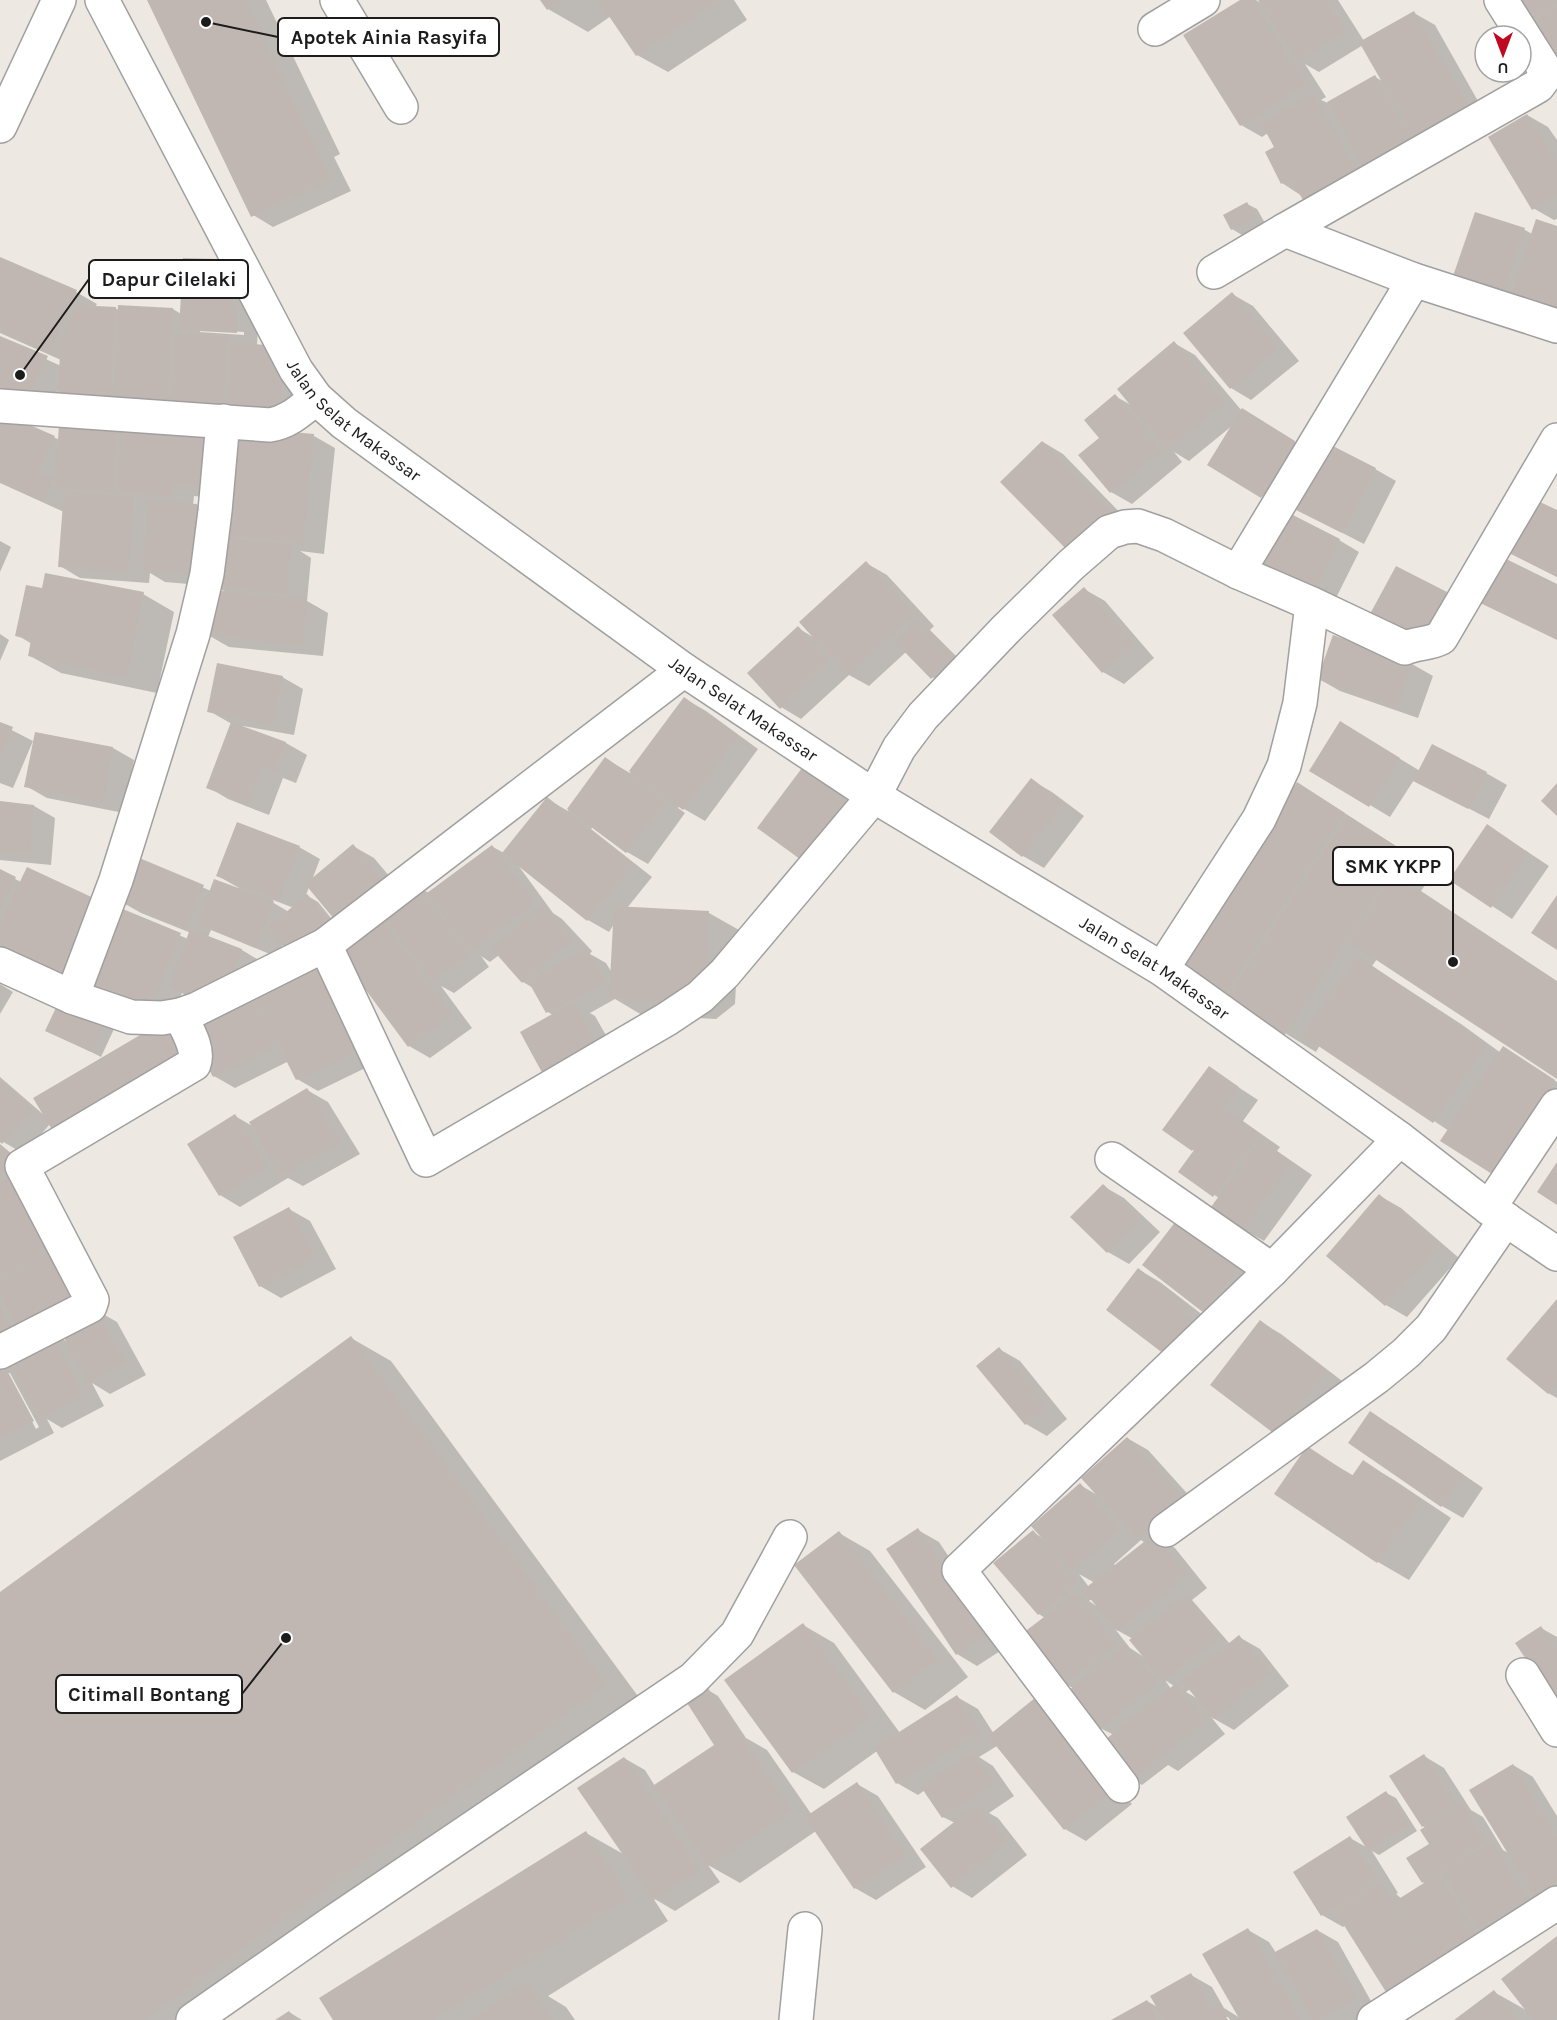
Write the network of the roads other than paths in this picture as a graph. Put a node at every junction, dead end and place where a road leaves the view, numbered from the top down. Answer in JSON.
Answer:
{"nodes":[{"id":1,"x":59,"y":0,"type":"edge"},
{"id":2,"x":102,"y":0,"type":"edge"},
{"id":3,"x":337,"y":0,"type":"edge"},
{"id":4,"x":1203,"y":0,"type":"edge"},
{"id":5,"x":1501,"y":0,"type":"edge"},
{"id":6,"x":1155,"y":29,"type":"dead end"},
{"id":7,"x":401,"y":107,"type":"dead end"},
{"id":8,"x":0,"y":126,"type":"edge"},
{"id":9,"x":1285,"y":230,"type":"junction"},
{"id":10,"x":1214,"y":272,"type":"dead end"},
{"id":11,"x":1414,"y":280,"type":"junction"},
{"id":12,"x":1557,"y":326,"type":"edge"},
{"id":13,"x":316,"y":398,"type":"junction"},
{"id":14,"x":0,"y":406,"type":"edge"},
{"id":15,"x":223,"y":421,"type":"junction"},
{"id":16,"x":1557,"y":440,"type":"edge"},
{"id":17,"x":1238,"y":572,"type":"junction"},
{"id":18,"x":1312,"y":604,"type":"junction"},
{"id":19,"x":684,"y":670,"type":"junction"},
{"id":20,"x":874,"y":796,"type":"junction"},
{"id":21,"x":325,"y":945,"type":"junction"},
{"id":22,"x":0,"y":964,"type":"edge"},
{"id":23,"x":1162,"y":969,"type":"junction"},
{"id":24,"x":72,"y":997,"type":"junction"},
{"id":25,"x":180,"y":1015,"type":"junction"},
{"id":26,"x":1557,"y":1106,"type":"edge"},
{"id":27,"x":1400,"y":1139,"type":"junction"},
{"id":28,"x":1112,"y":1159,"type":"dead end"},
{"id":29,"x":1498,"y":1214,"type":"junction"},
{"id":30,"x":1557,"y":1254,"type":"edge"},
{"id":31,"x":1272,"y":1270,"type":"junction"},
{"id":32,"x":0,"y":1352,"type":"edge"},
{"id":33,"x":1167,"y":1530,"type":"dead end"},
{"id":34,"x":790,"y":1537,"type":"dead end"},
{"id":35,"x":1523,"y":1675,"type":"dead end"},
{"id":36,"x":1557,"y":1730,"type":"edge"},
{"id":37,"x":1122,"y":1786,"type":"dead end"},
{"id":38,"x":1557,"y":1903,"type":"edge"},
{"id":39,"x":805,"y":1929,"type":"dead end"},
{"id":40,"x":193,"y":2020,"type":"edge"},
{"id":41,"x":796,"y":2020,"type":"edge"},
{"id":42,"x":1374,"y":2020,"type":"edge"}],
"edges":[{"from":1,"to":8,"type":"street"},
{"from":2,"to":13,"type":"street","name":"Jalan Selat Makassar"},
{"from":3,"to":7,"type":"street"},
{"from":4,"to":6,"type":"street"},
{"from":5,"to":9,"type":"street"},
{"from":9,"to":10,"type":"street"},
{"from":9,"to":11,"type":"street"},
{"from":11,"to":12,"type":"street"},
{"from":11,"to":17,"type":"street"},
{"from":13,"to":15,"type":"street"},
{"from":13,"to":19,"type":"street","name":"Jalan Selat Makassar"},
{"from":14,"to":15,"type":"street"},
{"from":15,"to":24,"type":"street"},
{"from":16,"to":18,"type":"street"},
{"from":17,"to":18,"type":"street"},
{"from":17,"to":20,"type":"street"},
{"from":18,"to":23,"type":"street"},
{"from":19,"to":20,"type":"street","name":"Jalan Selat Makassar"},
{"from":19,"to":21,"type":"street"},
{"from":20,"to":21,"type":"street"},
{"from":20,"to":23,"type":"street","name":"Jalan Selat Makassar"},
{"from":21,"to":25,"type":"street"},
{"from":22,"to":24,"type":"street"},
{"from":23,"to":27,"type":"street","name":"Jalan Selat Makassar"},
{"from":24,"to":25,"type":"street"},
{"from":25,"to":32,"type":"street"},
{"from":26,"to":29,"type":"street"},
{"from":27,"to":29,"type":"street","name":"Jalan Selat Makassar"},
{"from":27,"to":31,"type":"street"},
{"from":28,"to":31,"type":"street"},
{"from":29,"to":30,"type":"street","name":"Jalan Selat Makassar"},
{"from":29,"to":33,"type":"street"},
{"from":31,"to":37,"type":"street"},
{"from":34,"to":40,"type":"street"},
{"from":35,"to":36,"type":"street"},
{"from":38,"to":42,"type":"street"},
{"from":39,"to":41,"type":"street"}]}
